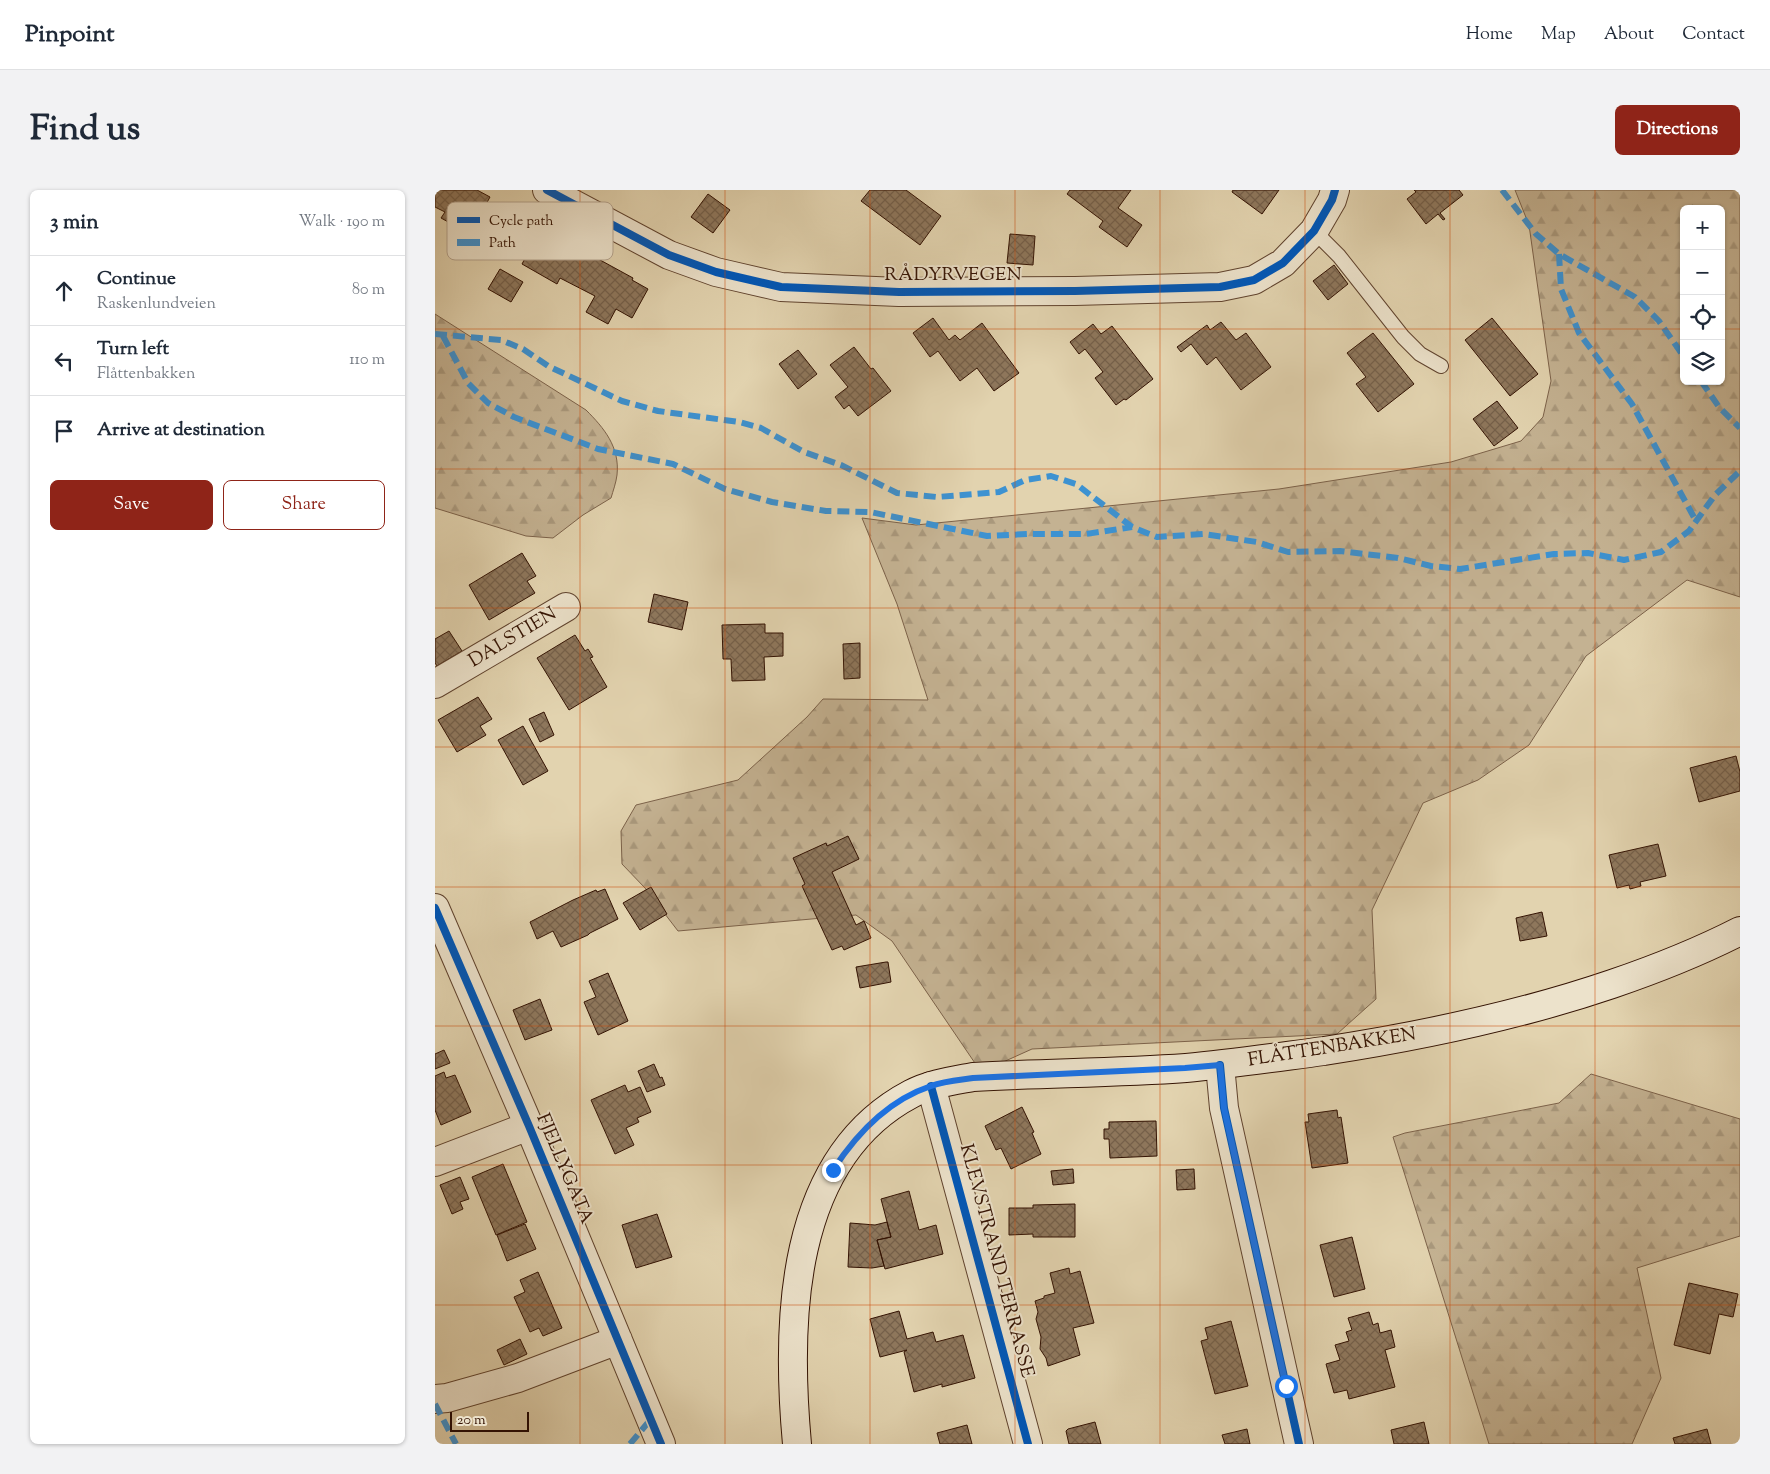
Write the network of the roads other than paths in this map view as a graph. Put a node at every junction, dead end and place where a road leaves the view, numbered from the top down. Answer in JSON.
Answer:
{"nodes":[{"id":1,"x":547,"y":190,"type":"edge"},
{"id":2,"x":1335,"y":190,"type":"edge"},
{"id":3,"x":570,"y":202,"type":"edge"},
{"id":4,"x":613,"y":225,"type":"edge"},
{"id":5,"x":1314,"y":231,"type":"junction"},
{"id":6,"x":1441,"y":366,"type":"dead end"},
{"id":7,"x":566,"y":607,"type":"dead end"},
{"id":8,"x":435,"y":684,"type":"edge"},
{"id":9,"x":435,"y":908,"type":"edge"},
{"id":10,"x":1740,"y":931,"type":"edge"},
{"id":11,"x":1220,"y":1065,"type":"junction"},
{"id":12,"x":931,"y":1086,"type":"junction"},
{"id":13,"x":529,"y":1126,"type":"junction"},
{"id":14,"x":435,"y":1162,"type":"edge"},
{"id":15,"x":618,"y":1340,"type":"junction"},
{"id":16,"x":435,"y":1399,"type":"edge"},
{"id":17,"x":661,"y":1444,"type":"edge"},
{"id":18,"x":797,"y":1444,"type":"edge"},
{"id":19,"x":1028,"y":1444,"type":"edge"},
{"id":20,"x":1299,"y":1444,"type":"edge"}],
"edges":[{"from":1,"to":3,"type":"street","name":"RÅDYRVEGEN"},
{"from":2,"to":5,"type":"street","name":"RÅDYRVEGEN"},
{"from":4,"to":5,"type":"street","name":"RÅDYRVEGEN"},
{"from":5,"to":6,"type":"lane"},
{"from":7,"to":8,"type":"street","name":"DALSTIEN"},
{"from":9,"to":13,"type":"street","name":"FJELLYGATA"},
{"from":10,"to":11,"type":"street","name":"FLÅTTENBAKKEN"},
{"from":11,"to":12,"type":"street","name":"FLÅTTENBAKKEN"},
{"from":11,"to":20,"type":"street"},
{"from":12,"to":18,"type":"street","name":"FLÅTTENBAKKEN"},
{"from":12,"to":19,"type":"street","name":"KLEVSTRAND TERRASSE"},
{"from":13,"to":14,"type":"street","name":"FJELLYGATA"},
{"from":13,"to":15,"type":"street","name":"FJELLYGATA"},
{"from":15,"to":16,"type":"street"},
{"from":15,"to":17,"type":"street","name":"FJELLYGATA"}]}
